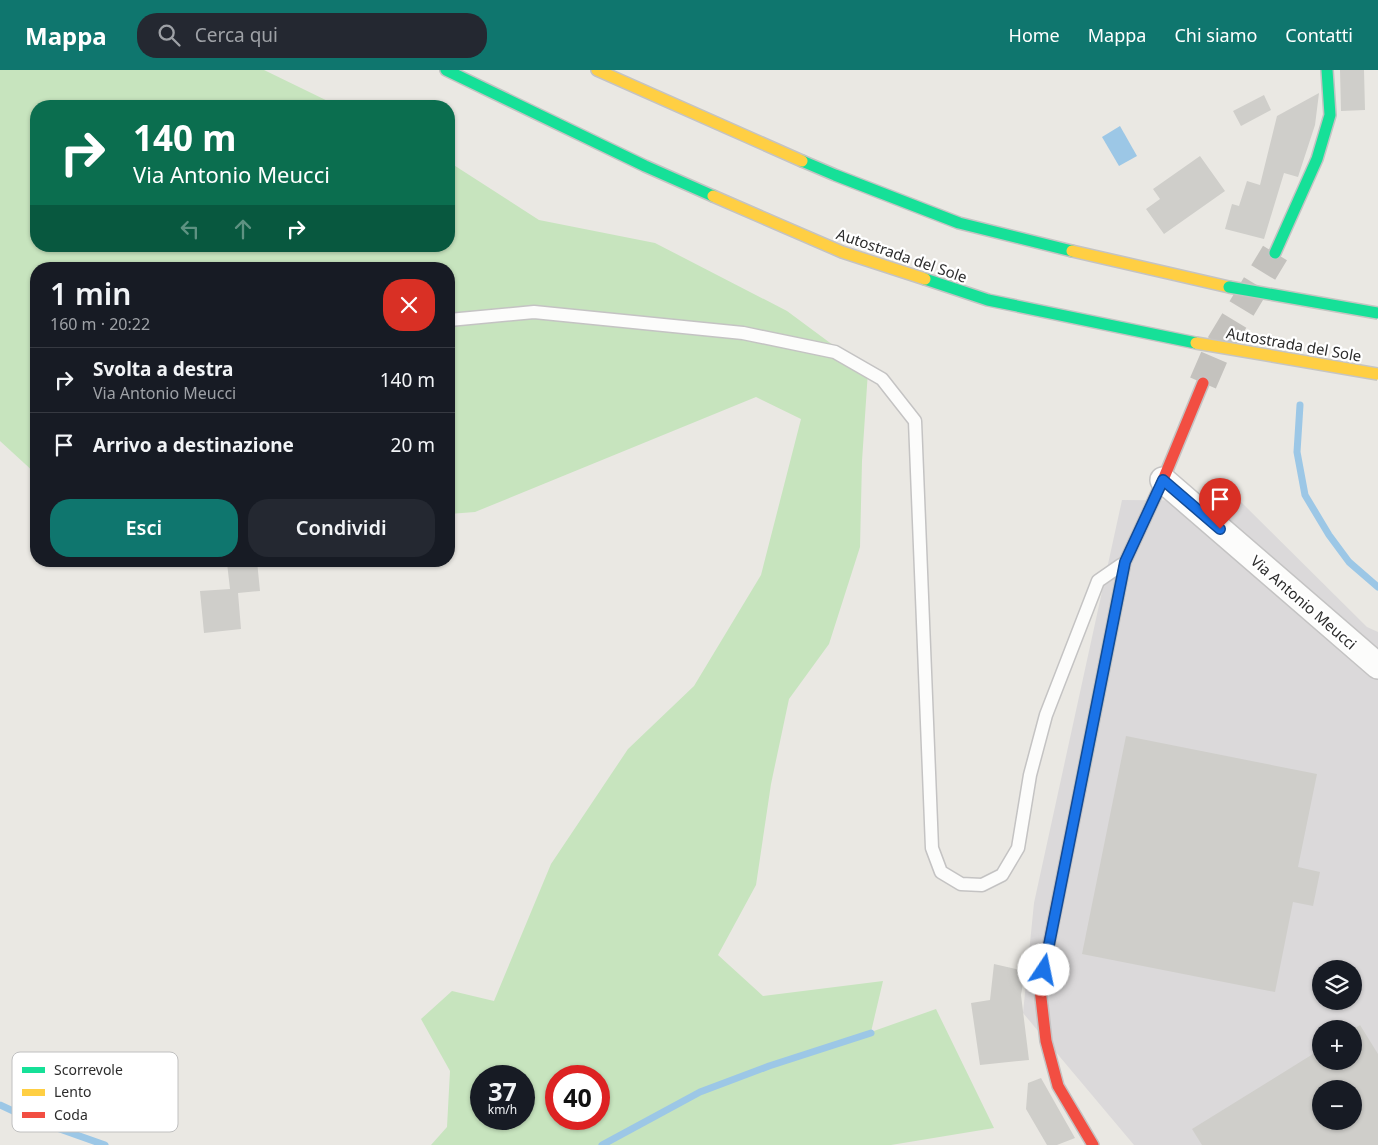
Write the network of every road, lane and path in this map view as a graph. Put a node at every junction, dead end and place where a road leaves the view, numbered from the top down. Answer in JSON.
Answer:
{"nodes":[{"id":1,"x":446,"y":70,"type":"edge"},
{"id":2,"x":597,"y":70,"type":"edge"},
{"id":3,"x":1327,"y":70,"type":"edge"},
{"id":4,"x":1275,"y":254,"type":"tunnel mouth"},
{"id":5,"x":1378,"y":313,"type":"edge"},
{"id":6,"x":455,"y":319,"type":"edge"},
{"id":7,"x":1378,"y":374,"type":"edge"},
{"id":8,"x":1203,"y":383,"type":"tunnel mouth"},
{"id":9,"x":1163,"y":480,"type":"junction"},
{"id":10,"x":1125,"y":562,"type":"junction"},
{"id":11,"x":1378,"y":666,"type":"edge"},
{"id":12,"x":1092,"y":1145,"type":"edge"}],
"edges":[{"from":1,"to":7,"type":"main road","name":"Autostrada del Sole","bridge":true},
{"from":2,"to":5,"type":"main road","bridge":true},
{"from":3,"to":4,"type":"main road"},
{"from":6,"to":10,"type":"lane"},
{"from":8,"to":9,"type":"main road"},
{"from":9,"to":10,"type":"main road"},
{"from":9,"to":11,"type":"street","name":"Via Antonio Meucci"},
{"from":10,"to":12,"type":"main road"}]}
